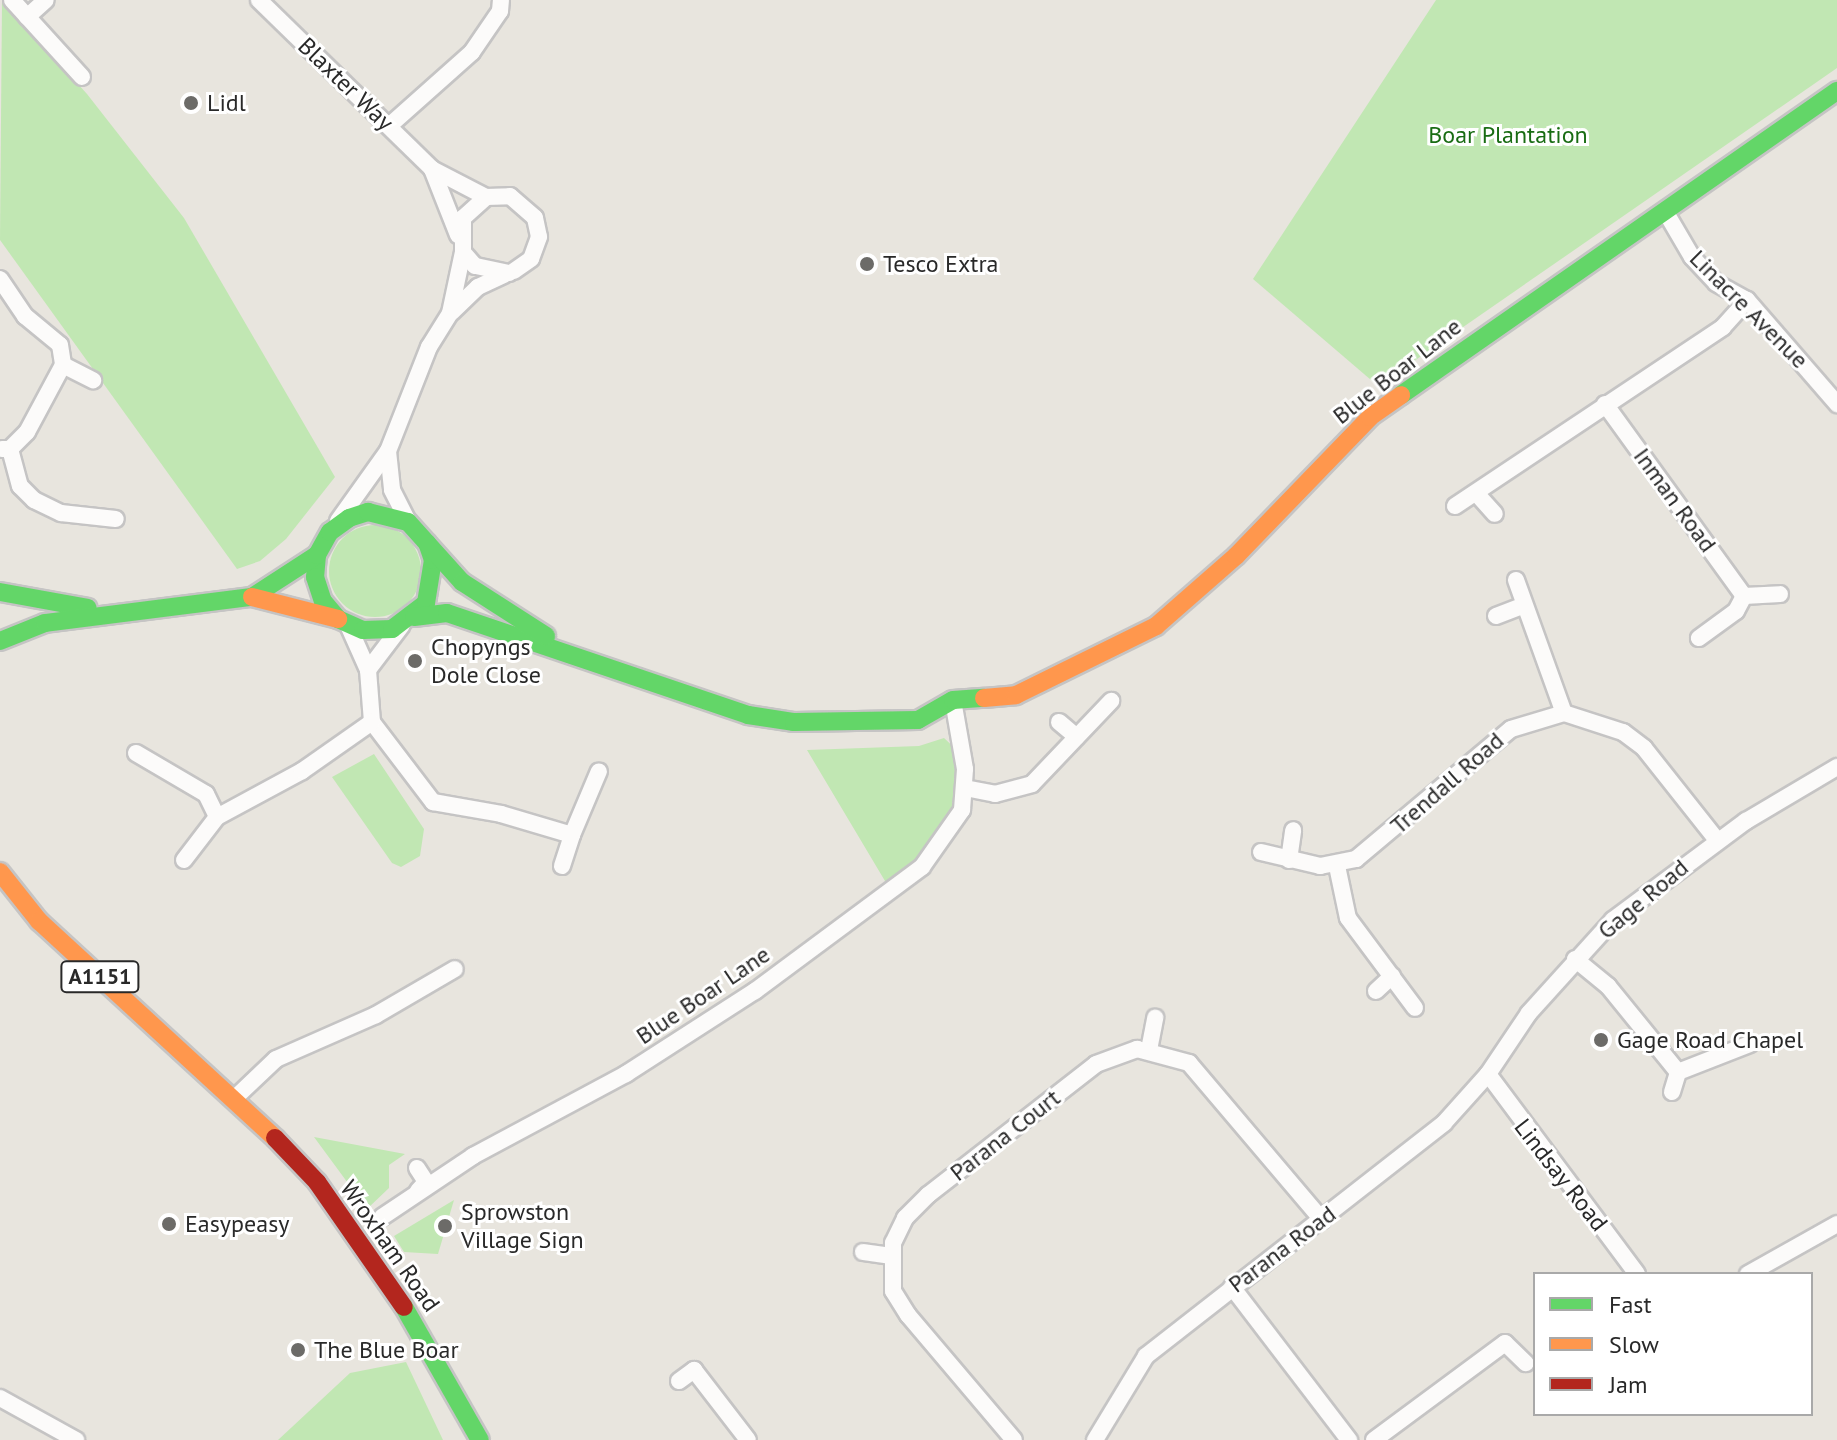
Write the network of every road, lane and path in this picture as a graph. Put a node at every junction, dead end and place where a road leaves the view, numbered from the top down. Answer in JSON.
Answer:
{"nodes":[{"id":1,"x":12,"y":0,"type":"edge"},
{"id":2,"x":46,"y":0,"type":"edge"},
{"id":3,"x":259,"y":0,"type":"edge"},
{"id":4,"x":501,"y":0,"type":"edge"},
{"id":5,"x":27,"y":17,"type":"junction"},
{"id":6,"x":82,"y":77,"type":"dead end"},
{"id":7,"x":1837,"y":91,"type":"edge"},
{"id":8,"x":389,"y":126,"type":"junction"},
{"id":9,"x":432,"y":169,"type":"junction"},
{"id":10,"x":486,"y":197,"type":"junction"},
{"id":11,"x":1665,"y":211,"type":"junction"},
{"id":12,"x":462,"y":246,"type":"junction"},
{"id":13,"x":511,"y":272,"type":"junction"},
{"id":14,"x":0,"y":279,"type":"edge"},
{"id":15,"x":1747,"y":300,"type":"junction"},
{"id":16,"x":450,"y":313,"type":"junction"},
{"id":17,"x":63,"y":365,"type":"junction"},
{"id":18,"x":93,"y":380,"type":"dead end"},
{"id":19,"x":1605,"y":404,"type":"junction"},
{"id":20,"x":1837,"y":404,"type":"edge"},
{"id":21,"x":5,"y":449,"type":"edge"},
{"id":22,"x":388,"y":451,"type":"junction"},
{"id":23,"x":1476,"y":493,"type":"junction"},
{"id":24,"x":1455,"y":506,"type":"dead end"},
{"id":25,"x":1495,"y":514,"type":"dead end"},
{"id":26,"x":116,"y":519,"type":"dead end"},
{"id":27,"x":408,"y":522,"type":"junction"},
{"id":28,"x":330,"y":532,"type":"junction"},
{"id":29,"x":426,"y":541,"type":"junction"},
{"id":30,"x":317,"y":555,"type":"junction"},
{"id":31,"x":1516,"y":580,"type":"dead end"},
{"id":32,"x":0,"y":592,"type":"edge"},
{"id":33,"x":1780,"y":594,"type":"dead end"},
{"id":34,"x":1744,"y":596,"type":"junction"},
{"id":35,"x":252,"y":597,"type":"junction"},
{"id":36,"x":1524,"y":605,"type":"junction"},
{"id":37,"x":118,"y":610,"type":"junction"},
{"id":38,"x":1496,"y":616,"type":"dead end"},
{"id":39,"x":408,"y":620,"type":"junction"},
{"id":40,"x":343,"y":622,"type":"junction"},
{"id":41,"x":1699,"y":638,"type":"dead end"},
{"id":42,"x":0,"y":641,"type":"edge"},
{"id":43,"x":585,"y":662,"type":"junction"},
{"id":44,"x":368,"y":670,"type":"junction"},
{"id":45,"x":953,"y":700,"type":"junction"},
{"id":46,"x":1111,"y":701,"type":"dead end"},
{"id":47,"x":1564,"y":713,"type":"junction"},
{"id":48,"x":372,"y":722,"type":"junction"},
{"id":49,"x":1059,"y":722,"type":"dead end"},
{"id":50,"x":1077,"y":737,"type":"junction"},
{"id":51,"x":136,"y":753,"type":"dead end"},
{"id":52,"x":1837,"y":767,"type":"edge"},
{"id":53,"x":599,"y":771,"type":"dead end"},
{"id":54,"x":965,"y":788,"type":"junction"},
{"id":55,"x":217,"y":817,"type":"junction"},
{"id":56,"x":1293,"y":830,"type":"dead end"},
{"id":57,"x":572,"y":835,"type":"junction"},
{"id":58,"x":1717,"y":840,"type":"junction"},
{"id":59,"x":1261,"y":852,"type":"dead end"},
{"id":60,"x":184,"y":860,"type":"dead end"},
{"id":61,"x":1289,"y":860,"type":"junction"},
{"id":62,"x":562,"y":866,"type":"dead end"},
{"id":63,"x":1337,"y":866,"type":"junction"},
{"id":64,"x":0,"y":872,"type":"edge"},
{"id":65,"x":1575,"y":959,"type":"junction"},
{"id":66,"x":455,"y":969,"type":"dead end"},
{"id":67,"x":1392,"y":976,"type":"junction"},
{"id":68,"x":1376,"y":991,"type":"dead end"},
{"id":69,"x":1415,"y":1008,"type":"dead end"},
{"id":70,"x":1155,"y":1018,"type":"dead end"},
{"id":71,"x":1750,"y":1044,"type":"dead end"},
{"id":72,"x":1149,"y":1050,"type":"junction"},
{"id":73,"x":1678,"y":1072,"type":"junction"},
{"id":74,"x":1488,"y":1074,"type":"junction"},
{"id":75,"x":1672,"y":1092,"type":"dead end"},
{"id":76,"x":236,"y":1097,"type":"junction"},
{"id":77,"x":417,"y":1168,"type":"dead end"},
{"id":78,"x":418,"y":1191,"type":"junction"},
{"id":79,"x":382,"y":1217,"type":"dead end"},
{"id":80,"x":1322,"y":1220,"type":"junction"},
{"id":81,"x":1837,"y":1224,"type":"edge"},
{"id":82,"x":863,"y":1252,"type":"dead end"},
{"id":83,"x":891,"y":1256,"type":"junction"},
{"id":84,"x":1636,"y":1272,"type":"edge"},
{"id":85,"x":1752,"y":1272,"type":"edge"},
{"id":86,"x":1232,"y":1287,"type":"junction"},
{"id":87,"x":1526,"y":1363,"type":"dead end"},
{"id":88,"x":679,"y":1381,"type":"dead end"},
{"id":89,"x":0,"y":1398,"type":"edge"},
{"id":90,"x":76,"y":1440,"type":"edge"},
{"id":91,"x":480,"y":1440,"type":"edge"},
{"id":92,"x":748,"y":1440,"type":"edge"},
{"id":93,"x":1014,"y":1440,"type":"edge"},
{"id":94,"x":1095,"y":1440,"type":"edge"},
{"id":95,"x":1349,"y":1440,"type":"edge"},
{"id":96,"x":1374,"y":1440,"type":"edge"}],
"edges":[{"from":1,"to":5,"type":"street"},
{"from":2,"to":5,"type":"street"},
{"from":3,"to":8,"type":"street","name":"Blaxter Way"},
{"from":4,"to":8,"type":"street"},
{"from":5,"to":6,"type":"street"},
{"from":7,"to":11,"type":"street","name":"Blue Boar Lane"},
{"from":8,"to":9,"type":"street","name":"Blaxter Way"},
{"from":9,"to":10,"type":"street","name":"Blaxter Way"},
{"from":9,"to":12,"type":"street","name":"Blaxter Way"},
{"from":10,"to":12,"type":"street","name":"Blue Boar Lane"},
{"from":10,"to":13,"type":"street","name":"Blue Boar Lane"},
{"from":11,"to":15,"type":"street","name":"Linacre Avenue"},
{"from":11,"to":45,"type":"street","name":"Blue Boar Lane"},
{"from":12,"to":13,"type":"street"},
{"from":12,"to":16,"type":"street","name":"Blue Boar Lane"},
{"from":13,"to":16,"type":"street","name":"Blue Boar Lane"},
{"from":14,"to":17,"type":"street"},
{"from":15,"to":19,"type":"street"},
{"from":15,"to":20,"type":"street","name":"Linacre Avenue"},
{"from":16,"to":22,"type":"street","name":"Blue Boar Lane"},
{"from":17,"to":18,"type":"street"},
{"from":17,"to":21,"type":"street"},
{"from":19,"to":23,"type":"street"},
{"from":19,"to":34,"type":"street","name":"Inman Road"},
{"from":21,"to":26,"type":"street"},
{"from":22,"to":27,"type":"street","name":"Blue Boar Lane"},
{"from":22,"to":28,"type":"street","name":"Blue Boar Lane"},
{"from":23,"to":24,"type":"street"},
{"from":23,"to":25,"type":"street"},
{"from":27,"to":28,"type":"street"},
{"from":27,"to":29,"type":"street","name":"Blue Boar Lane"},
{"from":28,"to":30,"type":"street","name":"Blue Boar Lane"},
{"from":29,"to":39,"type":"street"},
{"from":29,"to":43,"type":"street","name":"Blue Boar Lane"},
{"from":30,"to":35,"type":"street","name":"Blue Boar Lane"},
{"from":30,"to":40,"type":"street"},
{"from":31,"to":36,"type":"street"},
{"from":32,"to":37,"type":"street","name":"Blue Boar Lane"},
{"from":33,"to":34,"type":"street"},
{"from":34,"to":41,"type":"street"},
{"from":35,"to":37,"type":"street","name":"Blue Boar Lane"},
{"from":35,"to":40,"type":"street","name":"Blue Boar Lane"},
{"from":36,"to":38,"type":"street"},
{"from":36,"to":47,"type":"street"},
{"from":37,"to":42,"type":"street","name":"Blue Boar Lane"},
{"from":39,"to":40,"type":"street","name":"Blue Boar Lane"},
{"from":39,"to":43,"type":"street","name":"Blue Boar Lane"},
{"from":39,"to":44,"type":"street"},
{"from":40,"to":44,"type":"street"},
{"from":43,"to":45,"type":"street","name":"Blue Boar Lane"},
{"from":44,"to":48,"type":"street"},
{"from":45,"to":54,"type":"street","name":"Blue Boar Lane"},
{"from":46,"to":50,"type":"street"},
{"from":47,"to":58,"type":"street"},
{"from":47,"to":63,"type":"street","name":"Trendall Road"},
{"from":48,"to":55,"type":"street"},
{"from":48,"to":57,"type":"street"},
{"from":49,"to":50,"type":"street"},
{"from":50,"to":54,"type":"street"},
{"from":51,"to":55,"type":"street"},
{"from":52,"to":58,"type":"street","name":"Gage Road"},
{"from":53,"to":57,"type":"street"},
{"from":54,"to":78,"type":"street","name":"Blue Boar Lane"},
{"from":55,"to":60,"type":"street"},
{"from":56,"to":61,"type":"street"},
{"from":57,"to":62,"type":"street"},
{"from":58,"to":65,"type":"street","name":"Gage Road"},
{"from":59,"to":61,"type":"street"},
{"from":61,"to":63,"type":"street"},
{"from":63,"to":67,"type":"street"},
{"from":64,"to":76,"type":"street","name":"Wroxham Road","number":"A1151"},
{"from":65,"to":73,"type":"street"},
{"from":65,"to":74,"type":"street","name":"Gage Road"},
{"from":66,"to":76,"type":"street"},
{"from":67,"to":68,"type":"street"},
{"from":67,"to":69,"type":"street"},
{"from":70,"to":72,"type":"street"},
{"from":71,"to":73,"type":"street"},
{"from":72,"to":80,"type":"street","name":"Parana Court"},
{"from":72,"to":83,"type":"street","name":"Parana Court"},
{"from":73,"to":75,"type":"street"},
{"from":74,"to":80,"type":"street","name":"Parana Road"},
{"from":74,"to":84,"type":"street","name":"Lindsay Road"},
{"from":76,"to":91,"type":"street","name":"Wroxham Road","number":"A1151"},
{"from":77,"to":78,"type":"street"},
{"from":78,"to":79,"type":"street","name":"Blue Boar Lane"},
{"from":80,"to":86,"type":"street","name":"Parana Road"},
{"from":81,"to":85,"type":"street"},
{"from":82,"to":83,"type":"street"},
{"from":83,"to":93,"type":"street","name":"Parana Court"},
{"from":86,"to":94,"type":"street","name":"Parana Road"},
{"from":86,"to":95,"type":"street"},
{"from":87,"to":96,"type":"street"},
{"from":88,"to":92,"type":"street"},
{"from":89,"to":90,"type":"street"}]}
